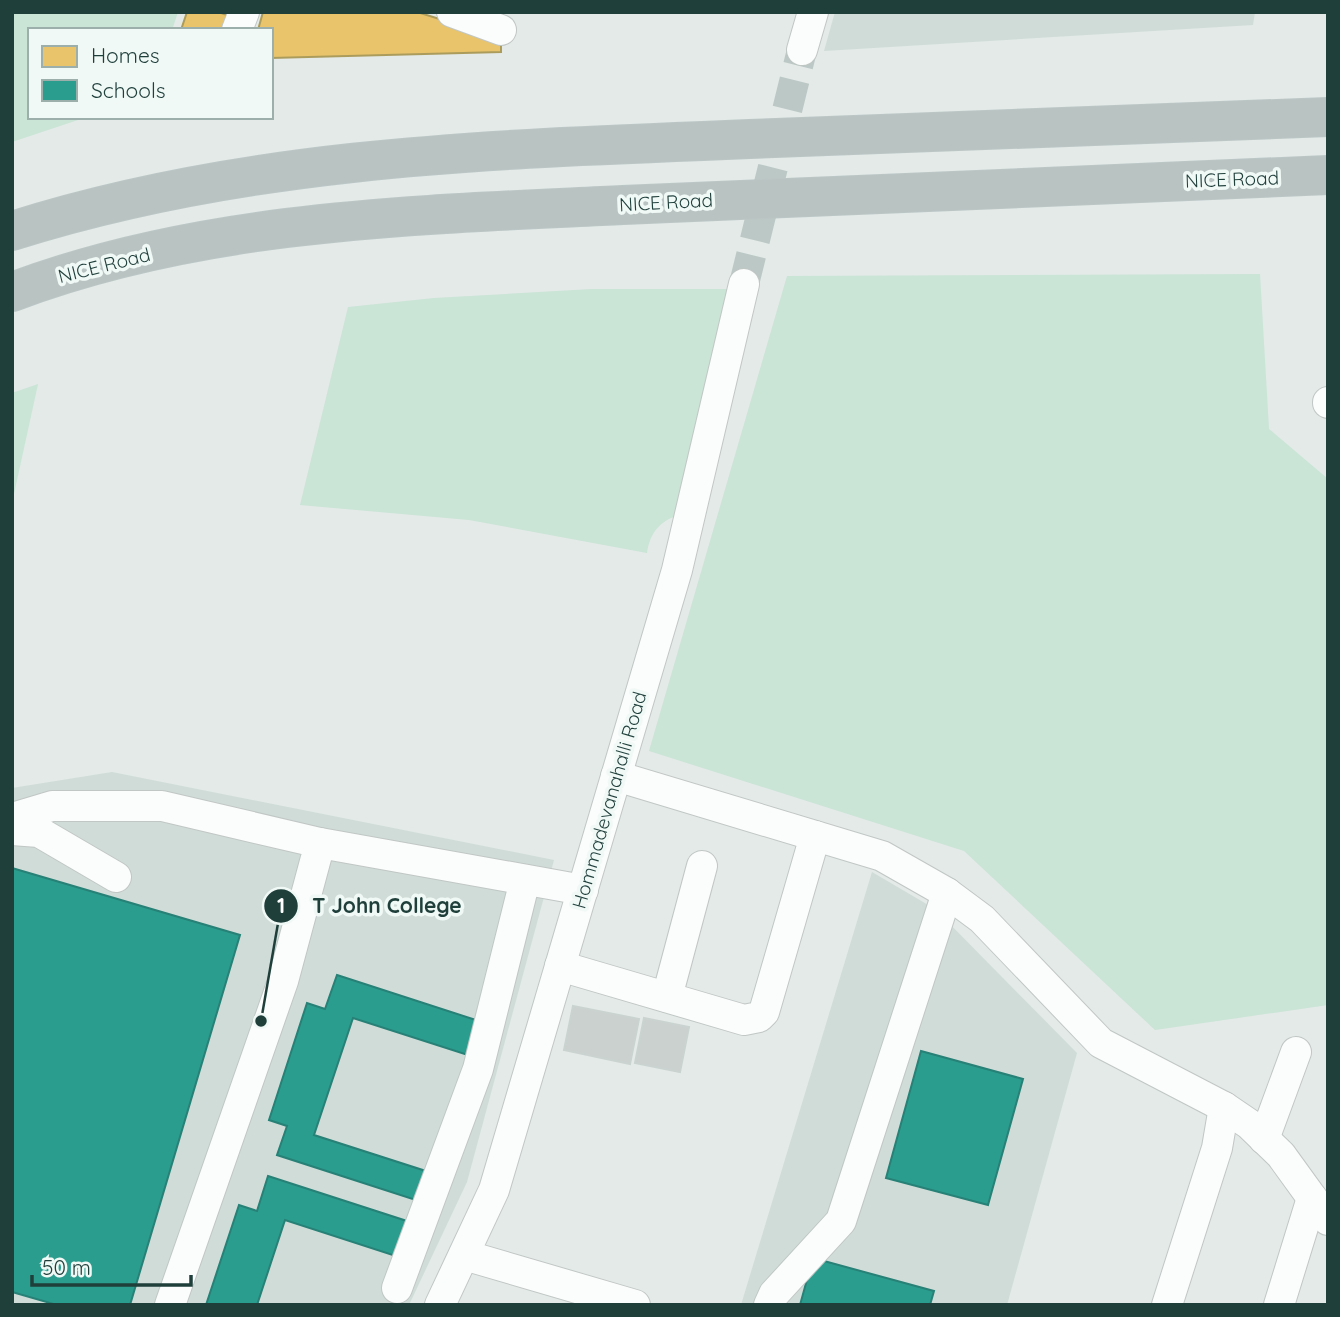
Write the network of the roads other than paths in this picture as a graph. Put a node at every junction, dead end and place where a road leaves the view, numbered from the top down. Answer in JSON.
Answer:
{"nodes":[{"id":1,"x":452,"y":12,"type":"edge"},
{"id":2,"x":813,"y":12,"type":"edge"},
{"id":3,"x":501,"y":30,"type":"dead end"},
{"id":4,"x":802,"y":50,"type":"tunnel mouth"},
{"id":5,"x":1328,"y":117,"type":"edge"},
{"id":6,"x":1328,"y":175,"type":"edge"},
{"id":7,"x":12,"y":231,"type":"edge"},
{"id":8,"x":744,"y":284,"type":"tunnel mouth"},
{"id":9,"x":12,"y":292,"type":"edge"},
{"id":10,"x":616,"y":776,"type":"junction"},
{"id":11,"x":12,"y":818,"type":"edge"},
{"id":12,"x":12,"y":830,"type":"edge"},
{"id":13,"x":815,"y":836,"type":"junction"},
{"id":14,"x":320,"y":843,"type":"junction"},
{"id":15,"x":702,"y":866,"type":"dead end"},
{"id":16,"x":116,"y":877,"type":"dead end"},
{"id":17,"x":525,"y":880,"type":"junction"},
{"id":18,"x":583,"y":890,"type":"junction"},
{"id":19,"x":947,"y":892,"type":"junction"},
{"id":20,"x":560,"y":966,"type":"junction"},
{"id":21,"x":667,"y":997,"type":"junction"},
{"id":22,"x":1296,"y":1052,"type":"dead end"},
{"id":23,"x":1224,"y":1107,"type":"junction"},
{"id":24,"x":1264,"y":1139,"type":"junction"},
{"id":25,"x":1320,"y":1209,"type":"edge"},
{"id":26,"x":464,"y":1255,"type":"junction"},
{"id":27,"x":397,"y":1288,"type":"dead end"},
{"id":28,"x":170,"y":1305,"type":"edge"},
{"id":29,"x":440,"y":1305,"type":"edge"},
{"id":30,"x":635,"y":1305,"type":"edge"},
{"id":31,"x":769,"y":1305,"type":"edge"},
{"id":32,"x":1167,"y":1305,"type":"edge"},
{"id":33,"x":1279,"y":1305,"type":"edge"}],
"edges":[{"from":1,"to":3,"type":"street"},
{"from":2,"to":4,"type":"street"},
{"from":5,"to":7,"type":"highway"},
{"from":6,"to":9,"type":"highway","name":"NICE Road"},
{"from":8,"to":10,"type":"street","name":"Hommadevanahalli Road"},
{"from":10,"to":13,"type":"street"},
{"from":10,"to":18,"type":"street","name":"Hommadevanahalli Road"},
{"from":11,"to":14,"type":"street"},
{"from":12,"to":16,"type":"street"},
{"from":13,"to":19,"type":"street"},
{"from":13,"to":21,"type":"street"},
{"from":14,"to":17,"type":"street"},
{"from":14,"to":28,"type":"street"},
{"from":15,"to":21,"type":"street"},
{"from":17,"to":18,"type":"street"},
{"from":17,"to":27,"type":"street"},
{"from":18,"to":20,"type":"street","name":"Hommadevanahalli Road"},
{"from":19,"to":23,"type":"street"},
{"from":19,"to":31,"type":"street"},
{"from":20,"to":21,"type":"street"},
{"from":20,"to":26,"type":"street","name":"Hommadevanahalli Road"},
{"from":22,"to":24,"type":"street"},
{"from":23,"to":24,"type":"street"},
{"from":23,"to":32,"type":"street"},
{"from":24,"to":25,"type":"street"},
{"from":25,"to":33,"type":"street"},
{"from":26,"to":29,"type":"street","name":"Hommadevanahalli Road"},
{"from":26,"to":30,"type":"street"}]}
